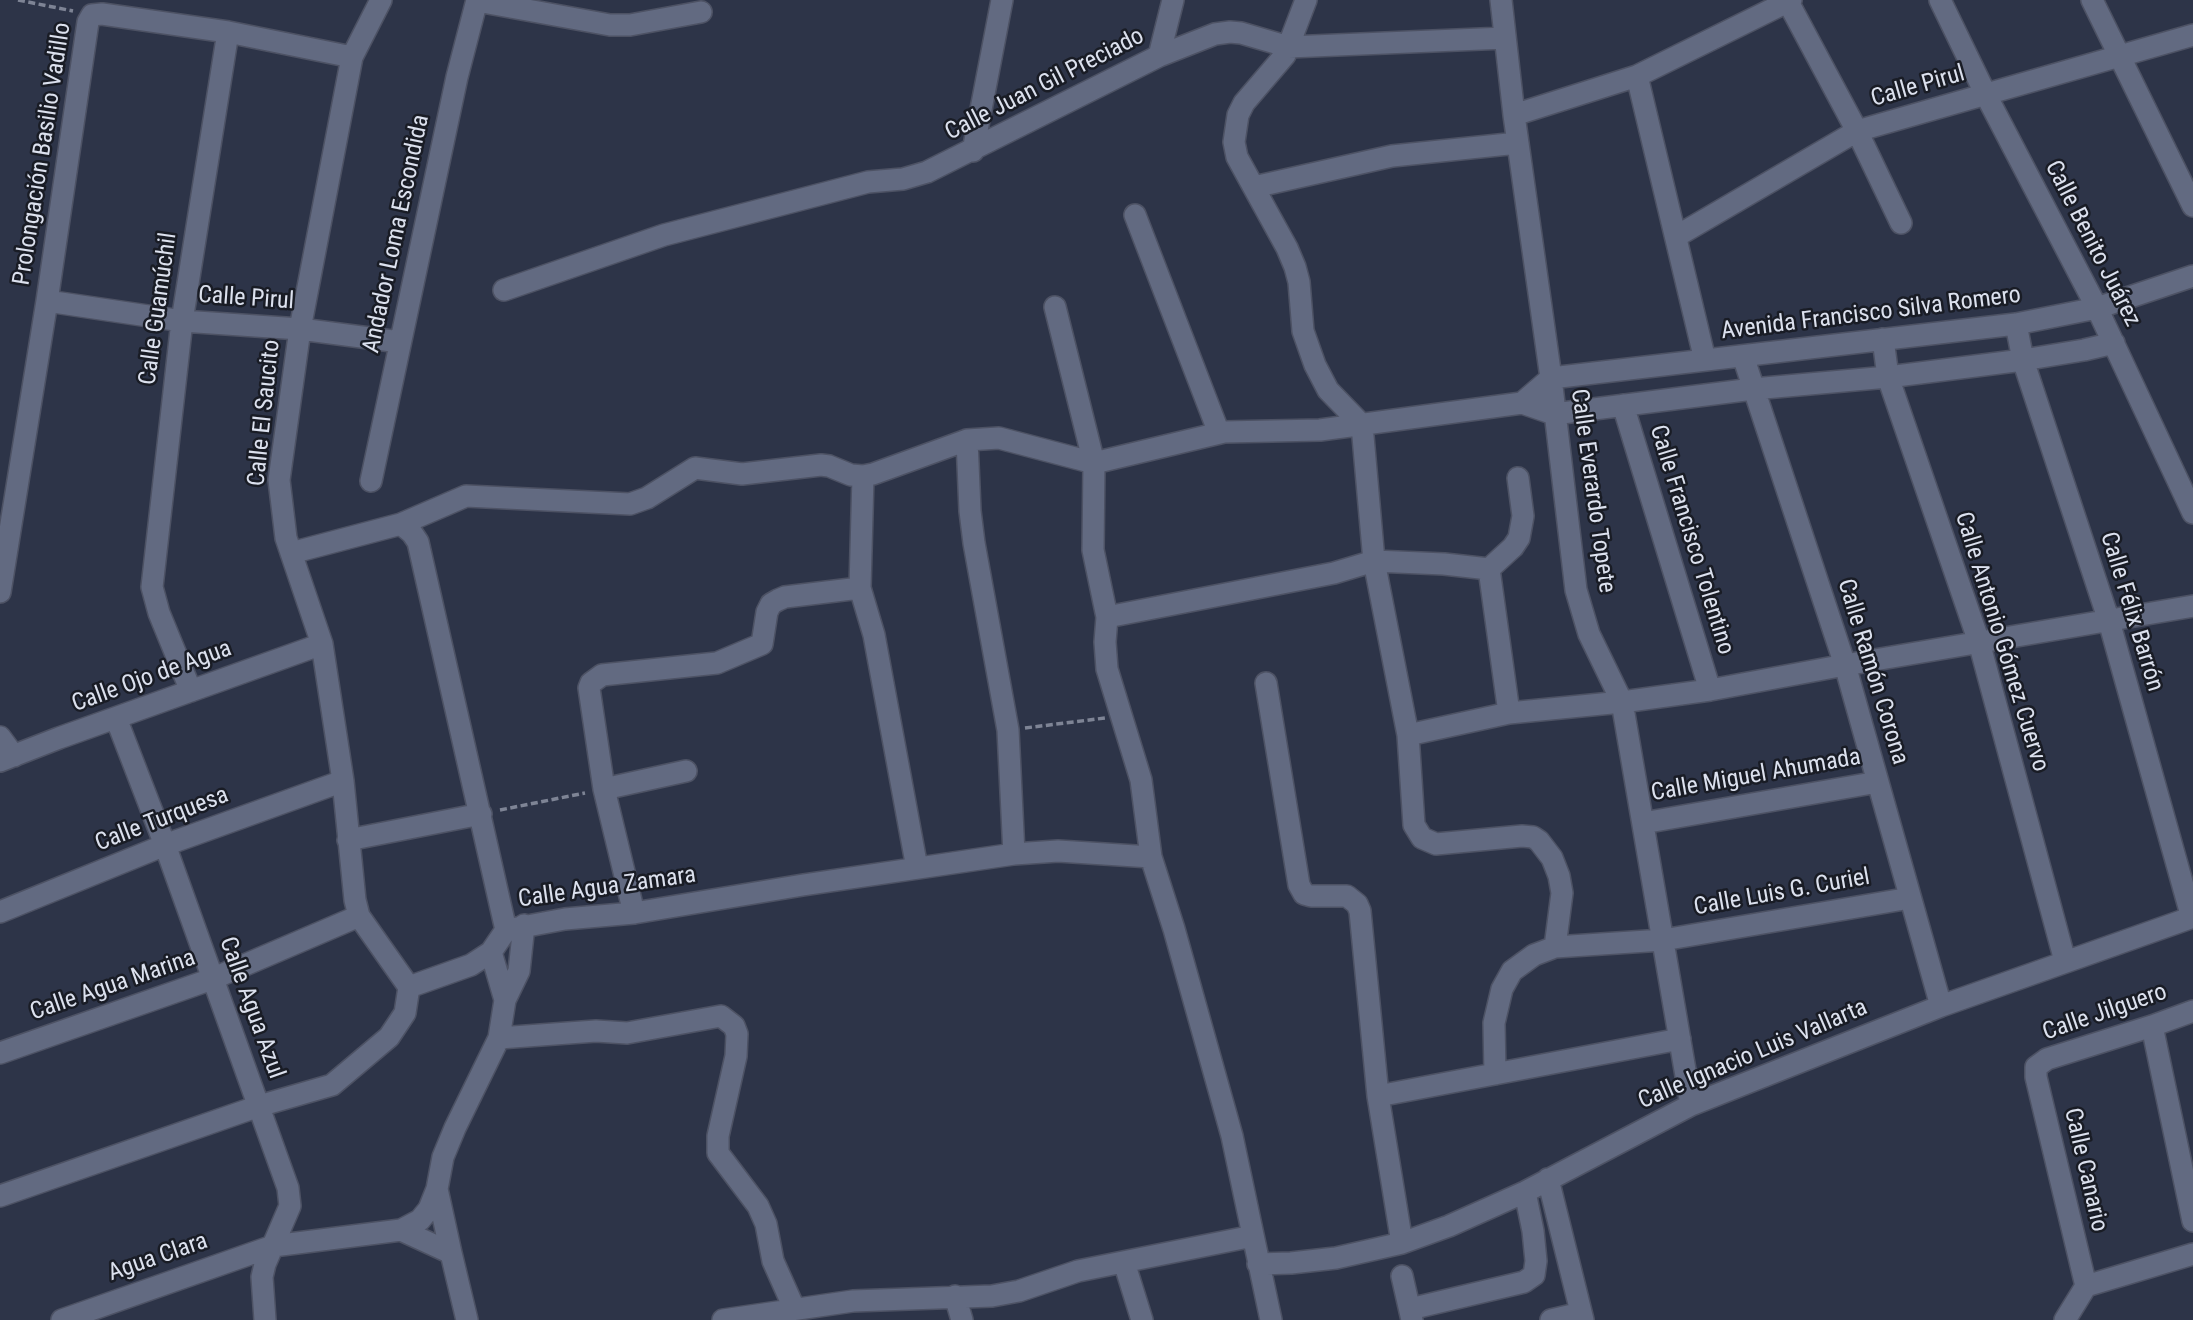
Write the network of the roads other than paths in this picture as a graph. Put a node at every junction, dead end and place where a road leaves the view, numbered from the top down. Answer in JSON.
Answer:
{"nodes":[{"id":1,"x":381,"y":0,"type":"edge"},
{"id":2,"x":477,"y":0,"type":"edge"},
{"id":3,"x":1002,"y":0,"type":"edge"},
{"id":4,"x":1173,"y":0,"type":"edge"},
{"id":5,"x":1306,"y":0,"type":"edge"},
{"id":6,"x":1501,"y":0,"type":"edge"},
{"id":7,"x":1940,"y":0,"type":"edge"},
{"id":8,"x":2092,"y":0,"type":"edge"},
{"id":9,"x":1789,"y":1,"type":"edge"},
{"id":10,"x":701,"y":12,"type":"dead end"},
{"id":11,"x":228,"y":32,"type":"junction"},
{"id":12,"x":2193,"y":35,"type":"edge"},
{"id":13,"x":1506,"y":38,"type":"junction"},
{"id":14,"x":1289,"y":47,"type":"junction"},
{"id":15,"x":1159,"y":56,"type":"junction"},
{"id":16,"x":352,"y":57,"type":"junction"},
{"id":17,"x":2120,"y":57,"type":"junction"},
{"id":18,"x":1637,"y":76,"type":"junction"},
{"id":19,"x":1986,"y":95,"type":"junction"},
{"id":20,"x":1514,"y":115,"type":"junction"},
{"id":21,"x":1857,"y":131,"type":"junction"},
{"id":22,"x":1518,"y":143,"type":"junction"},
{"id":23,"x":974,"y":151,"type":"junction"},
{"id":24,"x":1254,"y":187,"type":"junction"},
{"id":25,"x":2193,"y":206,"type":"edge"},
{"id":26,"x":1135,"y":215,"type":"dead end"},
{"id":27,"x":1901,"y":223,"type":"dead end"},
{"id":28,"x":1677,"y":236,"type":"junction"},
{"id":29,"x":2193,"y":276,"type":"edge"},
{"id":30,"x":504,"y":290,"type":"dead end"},
{"id":31,"x":47,"y":301,"type":"junction"},
{"id":32,"x":1055,"y":307,"type":"dead end"},
{"id":33,"x":2097,"y":308,"type":"junction"},
{"id":34,"x":182,"y":321,"type":"junction"},
{"id":35,"x":2016,"y":324,"type":"junction"},
{"id":36,"x":300,"y":329,"type":"junction"},
{"id":37,"x":1883,"y":339,"type":"junction"},
{"id":38,"x":400,"y":342,"type":"junction"},
{"id":39,"x":2114,"y":344,"type":"junction"},
{"id":40,"x":1743,"y":356,"type":"junction"},
{"id":41,"x":1705,"y":360,"type":"junction"},
{"id":42,"x":2023,"y":360,"type":"junction"},
{"id":43,"x":1888,"y":377,"type":"junction"},
{"id":44,"x":1551,"y":378,"type":"junction"},
{"id":45,"x":1753,"y":389,"type":"junction"},
{"id":46,"x":1328,"y":390,"type":"junction"},
{"id":47,"x":1522,"y":403,"type":"junction"},
{"id":48,"x":1623,"y":405,"type":"junction"},
{"id":49,"x":1555,"y":414,"type":"junction"},
{"id":50,"x":1362,"y":425,"type":"junction"},
{"id":51,"x":1320,"y":430,"type":"junction"},
{"id":52,"x":1219,"y":433,"type":"junction"},
{"id":53,"x":967,"y":440,"type":"junction"},
{"id":54,"x":1094,"y":463,"type":"junction"},
{"id":55,"x":863,"y":476,"type":"junction"},
{"id":56,"x":1518,"y":478,"type":"dead end"},
{"id":57,"x":371,"y":481,"type":"dead end"},
{"id":58,"x":2193,"y":513,"type":"edge"},
{"id":59,"x":401,"y":524,"type":"junction"},
{"id":60,"x":291,"y":553,"type":"junction"},
{"id":61,"x":1374,"y":561,"type":"junction"},
{"id":62,"x":1489,"y":569,"type":"junction"},
{"id":63,"x":860,"y":588,"type":"junction"},
{"id":64,"x":0,"y":592,"type":"edge"},
{"id":65,"x":2193,"y":606,"type":"edge"},
{"id":66,"x":1107,"y":618,"type":"junction"},
{"id":67,"x":2109,"y":621,"type":"junction"},
{"id":68,"x":1979,"y":642,"type":"junction"},
{"id":69,"x":322,"y":644,"type":"junction"},
{"id":70,"x":1845,"y":665,"type":"junction"},
{"id":71,"x":1266,"y":683,"type":"dead end"},
{"id":72,"x":1710,"y":690,"type":"junction"},
{"id":73,"x":191,"y":691,"type":"junction"},
{"id":74,"x":1622,"y":702,"type":"junction"},
{"id":75,"x":1508,"y":713,"type":"junction"},
{"id":76,"x":116,"y":718,"type":"junction"},
{"id":77,"x":1408,"y":735,"type":"junction"},
{"id":78,"x":0,"y":737,"type":"edge"},
{"id":79,"x":7,"y":759,"type":"edge"},
{"id":80,"x":686,"y":771,"type":"dead end"},
{"id":81,"x":343,"y":781,"type":"junction"},
{"id":82,"x":1878,"y":782,"type":"junction"},
{"id":83,"x":604,"y":789,"type":"junction"},
{"id":84,"x":481,"y":814,"type":"junction"},
{"id":85,"x":1643,"y":823,"type":"junction"},
{"id":86,"x":348,"y":840,"type":"junction"},
{"id":87,"x":165,"y":845,"type":"junction"},
{"id":88,"x":1014,"y":854,"type":"junction"},
{"id":89,"x":1151,"y":858,"type":"junction"},
{"id":90,"x":917,"y":868,"type":"junction"},
{"id":91,"x":1910,"y":898,"type":"junction"},
{"id":92,"x":2,"y":905,"type":"edge"},
{"id":93,"x":634,"y":913,"type":"junction"},
{"id":94,"x":359,"y":916,"type":"junction"},
{"id":95,"x":2193,"y":917,"type":"edge"},
{"id":96,"x":515,"y":927,"type":"junction"},
{"id":97,"x":1663,"y":940,"type":"junction"},
{"id":98,"x":1555,"y":947,"type":"junction"},
{"id":99,"x":491,"y":952,"type":"junction"},
{"id":100,"x":2066,"y":961,"type":"junction"},
{"id":101,"x":212,"y":979,"type":"junction"},
{"id":102,"x":409,"y":987,"type":"junction"},
{"id":103,"x":505,"y":1000,"type":"junction"},
{"id":104,"x":1941,"y":1006,"type":"junction"},
{"id":105,"x":2193,"y":1011,"type":"edge"},
{"id":106,"x":2152,"y":1026,"type":"junction"},
{"id":107,"x":499,"y":1038,"type":"junction"},
{"id":108,"x":1680,"y":1039,"type":"junction"},
{"id":109,"x":0,"y":1053,"type":"edge"},
{"id":110,"x":2036,"y":1067,"type":"joint"},
{"id":111,"x":1495,"y":1074,"type":"junction"},
{"id":112,"x":1378,"y":1096,"type":"junction"},
{"id":113,"x":1691,"y":1105,"type":"junction"},
{"id":114,"x":260,"y":1106,"type":"junction"},
{"id":115,"x":1548,"y":1179,"type":"junction"},
{"id":116,"x":437,"y":1189,"type":"junction"},
{"id":117,"x":1525,"y":1192,"type":"junction"},
{"id":118,"x":0,"y":1196,"type":"edge"},
{"id":119,"x":2193,"y":1221,"type":"edge"},
{"id":120,"x":1560,"y":1224,"type":"junction"},
{"id":121,"x":401,"y":1230,"type":"junction"},
{"id":122,"x":1534,"y":1231,"type":"junction"},
{"id":123,"x":1253,"y":1236,"type":"junction"},
{"id":124,"x":1402,"y":1243,"type":"junction"},
{"id":125,"x":272,"y":1246,"type":"junction"},
{"id":126,"x":451,"y":1253,"type":"junction"},
{"id":127,"x":2193,"y":1254,"type":"edge"},
{"id":128,"x":1124,"y":1262,"type":"junction"},
{"id":129,"x":1258,"y":1264,"type":"junction"},
{"id":130,"x":1402,"y":1276,"type":"dead end"},
{"id":131,"x":2086,"y":1286,"type":"junction"},
{"id":132,"x":955,"y":1296,"type":"junction"},
{"id":133,"x":794,"y":1308,"type":"junction"},
{"id":134,"x":1411,"y":1314,"type":"edge"},
{"id":135,"x":1582,"y":1316,"type":"edge"},
{"id":136,"x":61,"y":1320,"type":"edge"},
{"id":137,"x":265,"y":1320,"type":"edge"},
{"id":138,"x":467,"y":1320,"type":"edge"},
{"id":139,"x":723,"y":1320,"type":"edge"},
{"id":140,"x":962,"y":1320,"type":"edge"},
{"id":141,"x":1142,"y":1320,"type":"edge"},
{"id":142,"x":1271,"y":1320,"type":"edge"},
{"id":143,"x":1551,"y":1320,"type":"edge"},
{"id":144,"x":2065,"y":1320,"type":"edge"}],
"edges":[{"from":1,"to":16,"type":"street","name":"Calle El Saucito"},
{"from":2,"to":10,"type":"street"},
{"from":2,"to":38,"type":"street","name":"Andador Loma Escondida"},
{"from":3,"to":23,"type":"street"},
{"from":4,"to":15,"type":"street"},
{"from":5,"to":14,"type":"street"},
{"from":6,"to":13,"type":"street","name":"Calle Everardo Topete"},
{"from":7,"to":19,"type":"street","name":"Calle Benito Juárez"},
{"from":8,"to":17,"type":"street"},
{"from":9,"to":18,"type":"street"},
{"from":9,"to":21,"type":"street"},
{"from":11,"to":16,"type":"street"},
{"from":11,"to":31,"type":"street","name":"Prolongación Basilio Vadillo"},
{"from":11,"to":34,"type":"street","name":"Calle Guamúchil"},
{"from":12,"to":17,"type":"street","name":"Calle Pirul"},
{"from":13,"to":14,"type":"street","name":"Calle Juan Gil Preciado"},
{"from":13,"to":20,"type":"street","name":"Calle Everardo Topete"},
{"from":14,"to":15,"type":"street","name":"Calle Juan Gil Preciado"},
{"from":14,"to":24,"type":"street"},
{"from":15,"to":23,"type":"street","name":"Calle Juan Gil Preciado"},
{"from":16,"to":36,"type":"street","name":"Calle El Saucito"},
{"from":17,"to":19,"type":"street","name":"Calle Pirul"},
{"from":17,"to":25,"type":"street"},
{"from":18,"to":20,"type":"street"},
{"from":18,"to":28,"type":"street"},
{"from":19,"to":21,"type":"street","name":"Calle Pirul"},
{"from":19,"to":33,"type":"street","name":"Calle Benito Juárez"},
{"from":20,"to":22,"type":"street","name":"Calle Everardo Topete"},
{"from":21,"to":27,"type":"street"},
{"from":21,"to":28,"type":"street","name":"Calle Pirul"},
{"from":22,"to":24,"type":"street"},
{"from":22,"to":44,"type":"street","name":"Calle Everardo Topete"},
{"from":23,"to":30,"type":"street","name":"Calle Juan Gil Preciado"},
{"from":24,"to":46,"type":"street"},
{"from":26,"to":52,"type":"street"},
{"from":28,"to":41,"type":"street"},
{"from":29,"to":33,"type":"street","name":"Avenida Francisco Silva Romero"},
{"from":31,"to":34,"type":"street","name":"Calle Pirul"},
{"from":31,"to":64,"type":"street","name":"Prolongación Basilio Vadillo"},
{"from":32,"to":54,"type":"street"},
{"from":33,"to":35,"type":"street","name":"Avenida Francisco Silva Romero"},
{"from":33,"to":39,"type":"street","name":"Calle Benito Juárez"},
{"from":34,"to":36,"type":"street","name":"Calle Pirul"},
{"from":34,"to":73,"type":"street","name":"Calle Guamúchil"},
{"from":35,"to":37,"type":"street","name":"Avenida Francisco Silva Romero"},
{"from":35,"to":42,"type":"street","name":"Calle Félix Barrón"},
{"from":36,"to":38,"type":"street","name":"Calle Pirul"},
{"from":36,"to":60,"type":"street","name":"Calle El Saucito"},
{"from":37,"to":40,"type":"street","name":"Avenida Francisco Silva Romero"},
{"from":37,"to":43,"type":"street","name":"Calle Antonio Gómez Cuervo"},
{"from":38,"to":57,"type":"street","name":"Andador Loma Escondida"},
{"from":39,"to":42,"type":"street"},
{"from":39,"to":58,"type":"street","name":"Calle Benito Juárez"},
{"from":40,"to":41,"type":"street","name":"Avenida Francisco Silva Romero"},
{"from":40,"to":45,"type":"street","name":"Calle Ramón Corona"},
{"from":41,"to":44,"type":"street","name":"Avenida Francisco Silva Romero"},
{"from":42,"to":43,"type":"street"},
{"from":42,"to":67,"type":"street","name":"Calle Félix Barrón"},
{"from":43,"to":45,"type":"street"},
{"from":43,"to":68,"type":"street","name":"Calle Antonio Gómez Cuervo"},
{"from":44,"to":47,"type":"street"},
{"from":44,"to":49,"type":"street","name":"Calle Everardo Topete"},
{"from":45,"to":48,"type":"street"},
{"from":45,"to":70,"type":"street","name":"Calle Ramón Corona"},
{"from":46,"to":50,"type":"street"},
{"from":46,"to":51,"type":"street"},
{"from":47,"to":49,"type":"street"},
{"from":47,"to":50,"type":"street"},
{"from":48,"to":49,"type":"street"},
{"from":48,"to":72,"type":"street","name":"Calle Francisco Tolentino"},
{"from":49,"to":74,"type":"street","name":"Calle Everardo Topete"},
{"from":50,"to":51,"type":"street"},
{"from":50,"to":61,"type":"street"},
{"from":51,"to":52,"type":"street"},
{"from":52,"to":54,"type":"street"},
{"from":53,"to":54,"type":"street"},
{"from":53,"to":55,"type":"street"},
{"from":53,"to":88,"type":"street"},
{"from":54,"to":66,"type":"street"},
{"from":55,"to":59,"type":"street"},
{"from":55,"to":63,"type":"street"},
{"from":56,"to":62,"type":"street"},
{"from":59,"to":60,"type":"street"},
{"from":59,"to":84,"type":"street"},
{"from":60,"to":69,"type":"street","name":"Calle El Saucito"},
{"from":61,"to":62,"type":"street"},
{"from":61,"to":66,"type":"street"},
{"from":61,"to":77,"type":"street"},
{"from":62,"to":75,"type":"street"},
{"from":63,"to":83,"type":"street"},
{"from":63,"to":90,"type":"street"},
{"from":65,"to":67,"type":"street"},
{"from":66,"to":89,"type":"street"},
{"from":67,"to":68,"type":"street"},
{"from":67,"to":95,"type":"street","name":"Calle Félix Barrón"},
{"from":68,"to":70,"type":"street"},
{"from":68,"to":100,"type":"street","name":"Calle Antonio Gómez Cuervo"},
{"from":69,"to":73,"type":"street","name":"Calle Ojo de Agua"},
{"from":69,"to":81,"type":"street","name":"Calle El Saucito"},
{"from":70,"to":72,"type":"street"},
{"from":70,"to":82,"type":"street","name":"Calle Ramón Corona"},
{"from":71,"to":112,"type":"street"},
{"from":72,"to":74,"type":"street"},
{"from":73,"to":76,"type":"street","name":"Calle Ojo de Agua"},
{"from":74,"to":75,"type":"street"},
{"from":74,"to":85,"type":"street","name":"Calle Everardo Topete"},
{"from":75,"to":77,"type":"street"},
{"from":76,"to":79,"type":"street","name":"Calle Ojo de Agua"},
{"from":76,"to":87,"type":"street","name":"Calle Agua Azul"},
{"from":77,"to":98,"type":"street"},
{"from":78,"to":79,"type":"street"},
{"from":80,"to":83,"type":"street"},
{"from":81,"to":86,"type":"street","name":"Calle El Saucito"},
{"from":81,"to":87,"type":"street","name":"Calle Turquesa"},
{"from":82,"to":85,"type":"street","name":"Calle Miguel Ahumada"},
{"from":82,"to":91,"type":"street","name":"Calle Ramón Corona"},
{"from":83,"to":93,"type":"street"},
{"from":84,"to":86,"type":"street"},
{"from":84,"to":96,"type":"street"},
{"from":85,"to":97,"type":"street","name":"Calle Everardo Topete"},
{"from":86,"to":94,"type":"street","name":"Calle El Saucito"},
{"from":87,"to":92,"type":"street","name":"Calle Turquesa"},
{"from":87,"to":101,"type":"street","name":"Calle Agua Azul"},
{"from":88,"to":89,"type":"street","name":"Calle Agua Zamara"},
{"from":88,"to":90,"type":"street","name":"Calle Agua Zamara"},
{"from":89,"to":123,"type":"street"},
{"from":90,"to":93,"type":"street","name":"Calle Agua Zamara"},
{"from":91,"to":97,"type":"street","name":"Calle Luis G. Curiel"},
{"from":91,"to":104,"type":"street","name":"Calle Ramón Corona"},
{"from":93,"to":96,"type":"street","name":"Calle Agua Zamara"},
{"from":94,"to":101,"type":"street","name":"Calle Agua Marina"},
{"from":94,"to":102,"type":"street","name":"Calle El Saucito"},
{"from":95,"to":100,"type":"street","name":"Calle Ignacio Luis Vallarta"},
{"from":96,"to":99,"type":"street","name":"Calle Agua Zamara"},
{"from":96,"to":103,"type":"street"},
{"from":97,"to":98,"type":"street","name":"Calle Luis G. Curiel"},
{"from":97,"to":108,"type":"street","name":"Calle Everardo Topete"},
{"from":98,"to":111,"type":"street"},
{"from":99,"to":102,"type":"street","name":"Calle Agua Zamara"},
{"from":99,"to":103,"type":"street"},
{"from":100,"to":104,"type":"street","name":"Calle Ignacio Luis Vallarta"},
{"from":101,"to":109,"type":"street","name":"Calle Agua Marina"},
{"from":101,"to":114,"type":"street","name":"Calle Agua Azul"},
{"from":102,"to":114,"type":"street"},
{"from":103,"to":107,"type":"street"},
{"from":104,"to":113,"type":"street","name":"Calle Ignacio Luis Vallarta"},
{"from":105,"to":106,"type":"street","name":"Calle Jilguero"},
{"from":106,"to":110,"type":"street","name":"Calle Jilguero"},
{"from":106,"to":119,"type":"street"},
{"from":107,"to":116,"type":"street"},
{"from":107,"to":133,"type":"street"},
{"from":108,"to":111,"type":"street"},
{"from":108,"to":113,"type":"street","name":"Calle Everardo Topete"},
{"from":110,"to":131,"type":"street","name":"Calle Canario"},
{"from":111,"to":112,"type":"street"},
{"from":112,"to":124,"type":"street"},
{"from":113,"to":115,"type":"street","name":"Calle Ignacio Luis Vallarta"},
{"from":114,"to":118,"type":"street"},
{"from":114,"to":125,"type":"street","name":"Calle Agua Azul"},
{"from":115,"to":117,"type":"street","name":"Calle Ignacio Luis Vallarta"},
{"from":115,"to":120,"type":"street"},
{"from":116,"to":121,"type":"street"},
{"from":116,"to":126,"type":"street"},
{"from":117,"to":122,"type":"street"},
{"from":117,"to":124,"type":"street","name":"Calle Ignacio Luis Vallarta"},
{"from":120,"to":122,"type":"street"},
{"from":120,"to":135,"type":"street"},
{"from":121,"to":125,"type":"street","name":"Agua Clara"},
{"from":121,"to":126,"type":"street"},
{"from":122,"to":134,"type":"street"},
{"from":123,"to":128,"type":"street"},
{"from":123,"to":129,"type":"street"},
{"from":124,"to":129,"type":"street","name":"Calle Ignacio Luis Vallarta"},
{"from":125,"to":136,"type":"street","name":"Agua Clara"},
{"from":125,"to":137,"type":"street","name":"Calle Agua Azul"},
{"from":126,"to":138,"type":"street"},
{"from":127,"to":131,"type":"street"},
{"from":128,"to":132,"type":"street"},
{"from":128,"to":141,"type":"street"},
{"from":129,"to":142,"type":"street"},
{"from":130,"to":134,"type":"street"},
{"from":131,"to":144,"type":"street"},
{"from":132,"to":133,"type":"street"},
{"from":132,"to":140,"type":"street"},
{"from":133,"to":139,"type":"street"},
{"from":135,"to":143,"type":"street"}]}
